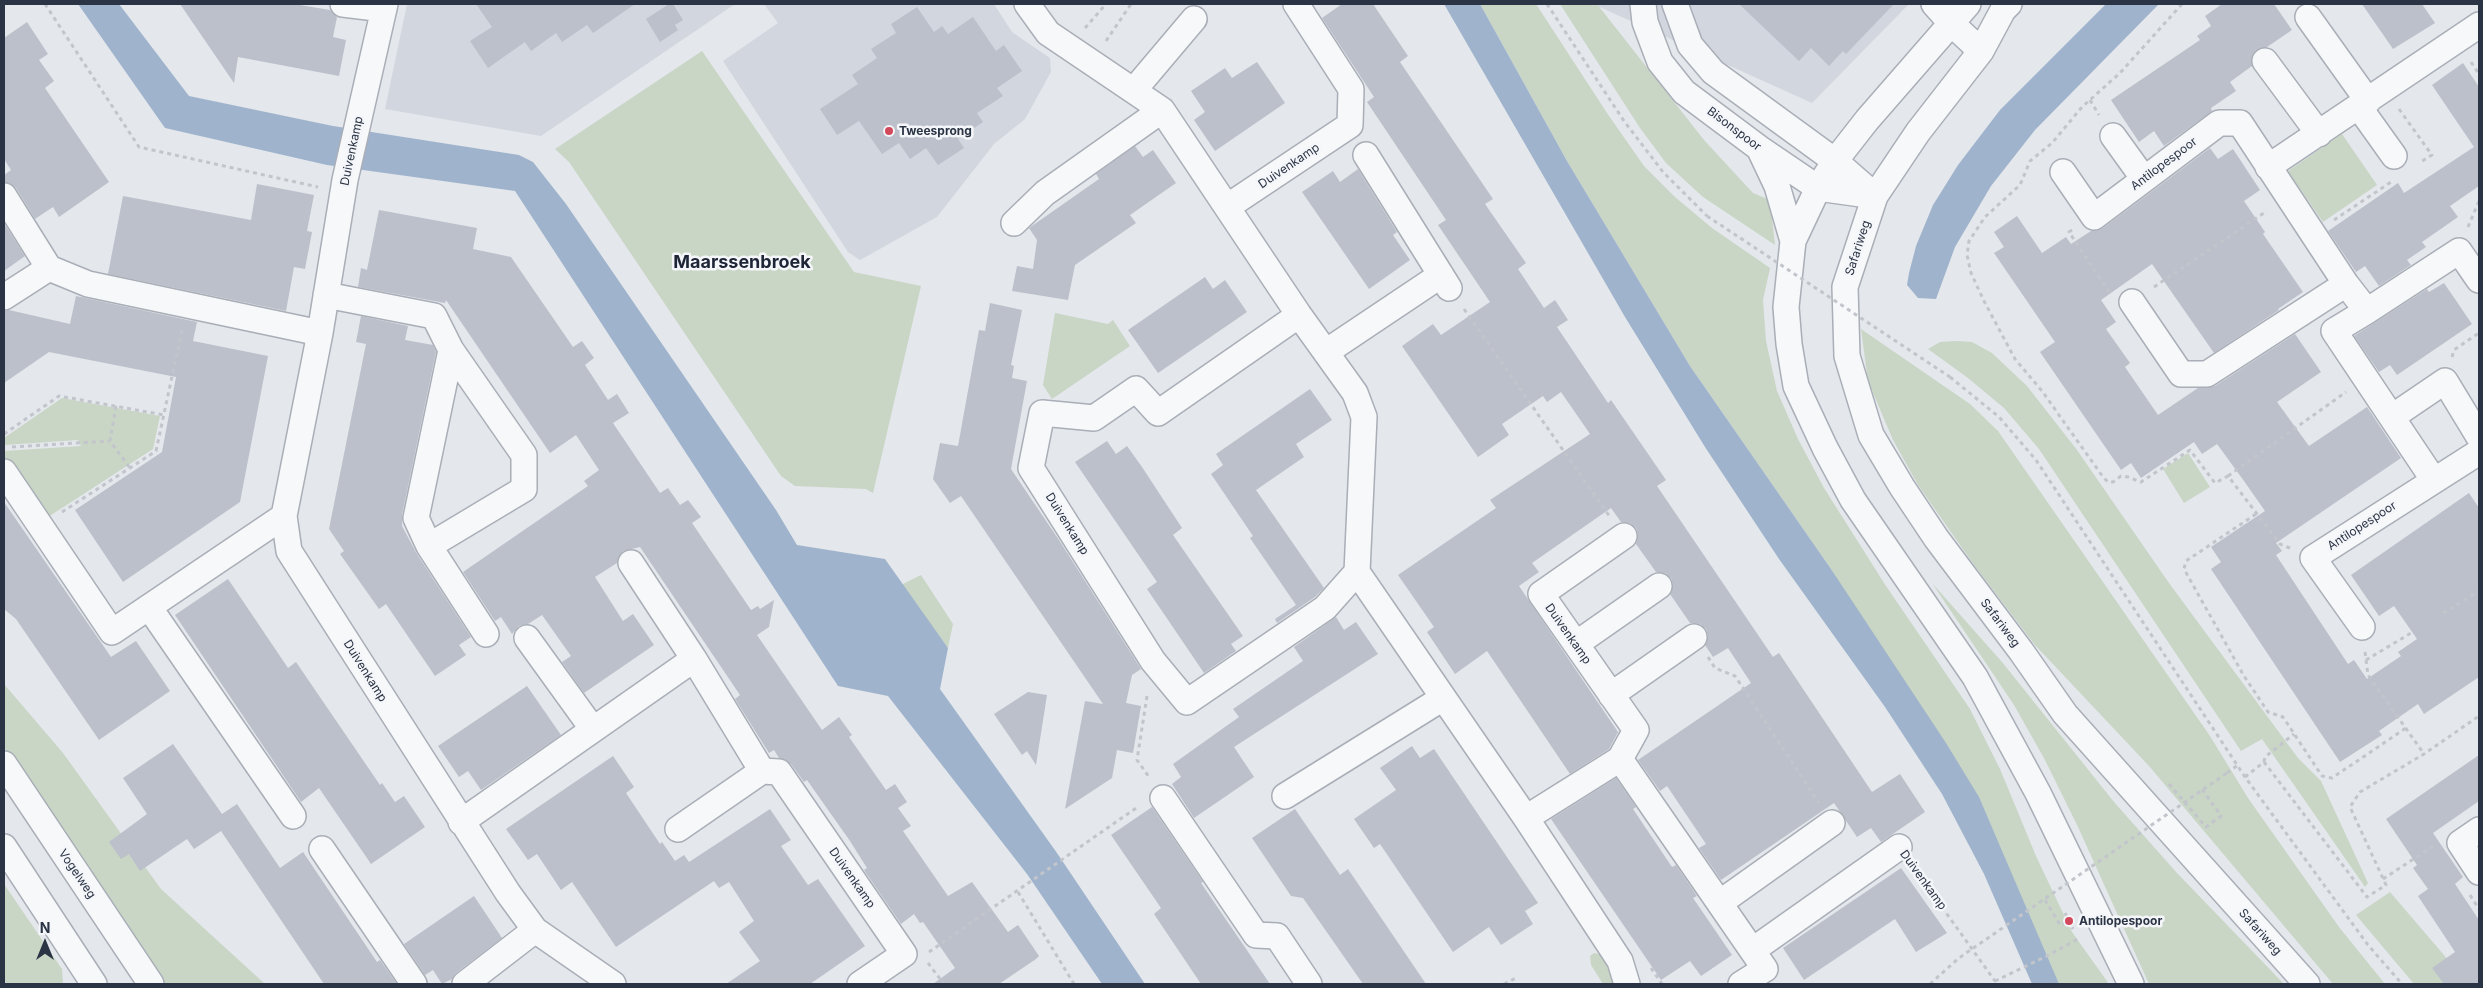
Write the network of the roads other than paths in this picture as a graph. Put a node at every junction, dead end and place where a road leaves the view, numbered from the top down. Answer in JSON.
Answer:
{"nodes":[{"id":1,"x":343,"y":4,"type":"edge"},
{"id":2,"x":1027,"y":4,"type":"edge"},
{"id":3,"x":1296,"y":4,"type":"edge"},
{"id":4,"x":1643,"y":4,"type":"edge"},
{"id":5,"x":1675,"y":4,"type":"edge"},
{"id":6,"x":1934,"y":4,"type":"edge"},
{"id":7,"x":1968,"y":4,"type":"edge"},
{"id":8,"x":2009,"y":4,"type":"edge"},
{"id":9,"x":384,"y":6,"type":"edge"},
{"id":10,"x":2308,"y":17,"type":"dead end"},
{"id":11,"x":1194,"y":19,"type":"dead end"},
{"id":12,"x":1951,"y":24,"type":"junction"},
{"id":13,"x":2479,"y":25,"type":"edge"},
{"id":14,"x":1981,"y":51,"type":"junction"},
{"id":15,"x":2265,"y":61,"type":"dead end"},
{"id":16,"x":1134,"y":90,"type":"junction"},
{"id":17,"x":2363,"y":104,"type":"junction"},
{"id":18,"x":1162,"y":110,"type":"junction"},
{"id":19,"x":2319,"y":134,"type":"junction"},
{"id":20,"x":2113,"y":136,"type":"dead end"},
{"id":21,"x":1759,"y":148,"type":"junction"},
{"id":22,"x":1366,"y":155,"type":"dead end"},
{"id":23,"x":2394,"y":156,"type":"dead end"},
{"id":24,"x":1835,"y":161,"type":"junction"},
{"id":25,"x":2268,"y":167,"type":"junction"},
{"id":26,"x":2063,"y":172,"type":"dead end"},
{"id":27,"x":2144,"y":179,"type":"junction"},
{"id":28,"x":1818,"y":188,"type":"junction"},
{"id":29,"x":4,"y":196,"type":"edge"},
{"id":30,"x":1876,"y":196,"type":"junction"},
{"id":31,"x":1227,"y":207,"type":"junction"},
{"id":32,"x":1014,"y":224,"type":"dead end"},
{"id":33,"x":1794,"y":241,"type":"junction"},
{"id":34,"x":49,"y":268,"type":"junction"},
{"id":35,"x":2479,"y":280,"type":"edge"},
{"id":36,"x":2346,"y":284,"type":"junction"},
{"id":37,"x":326,"y":295,"type":"junction"},
{"id":38,"x":4,"y":297,"type":"edge"},
{"id":39,"x":2132,"y":302,"type":"road end"},
{"id":40,"x":2313,"y":306,"type":"junction"},
{"id":41,"x":2366,"y":311,"type":"junction"},
{"id":42,"x":1299,"y":315,"type":"junction"},
{"id":43,"x":2334,"y":331,"type":"junction"},
{"id":44,"x":320,"y":333,"type":"junction"},
{"id":45,"x":451,"y":350,"type":"junction"},
{"id":46,"x":1326,"y":352,"type":"junction"},
{"id":47,"x":2392,"y":417,"type":"junction"},
{"id":48,"x":2479,"y":437,"type":"edge"},
{"id":49,"x":2479,"y":452,"type":"edge"},
{"id":50,"x":4,"y":472,"type":"edge"},
{"id":51,"x":2433,"y":479,"type":"junction"},
{"id":52,"x":284,"y":516,"type":"junction"},
{"id":53,"x":1624,"y":536,"type":"dead end"},
{"id":54,"x":430,"y":546,"type":"junction"},
{"id":55,"x":631,"y":563,"type":"dead end"},
{"id":56,"x":1357,"y":572,"type":"junction"},
{"id":57,"x":1659,"y":586,"type":"dead end"},
{"id":58,"x":149,"y":607,"type":"junction"},
{"id":59,"x":2362,"y":628,"type":"road end"},
{"id":60,"x":486,"y":634,"type":"dead end"},
{"id":61,"x":1694,"y":637,"type":"dead end"},
{"id":62,"x":527,"y":638,"type":"dead end"},
{"id":63,"x":1576,"y":644,"type":"junction"},
{"id":64,"x":694,"y":659,"type":"junction"},
{"id":65,"x":1611,"y":695,"type":"junction"},
{"id":66,"x":1443,"y":698,"type":"junction"},
{"id":67,"x":592,"y":728,"type":"junction"},
{"id":68,"x":1620,"y":758,"type":"junction"},
{"id":69,"x":4,"y":764,"type":"edge"},
{"id":70,"x":762,"y":771,"type":"junction"},
{"id":71,"x":1161,"y":795,"type":"road end"},
{"id":72,"x":1285,"y":796,"type":"dead end"},
{"id":73,"x":293,"y":816,"type":"dead end"},
{"id":74,"x":1526,"y":818,"type":"junction"},
{"id":75,"x":461,"y":822,"type":"junction"},
{"id":76,"x":1832,"y":823,"type":"dead end"},
{"id":77,"x":678,"y":829,"type":"dead end"},
{"id":78,"x":2479,"y":830,"type":"edge"},
{"id":79,"x":4,"y":847,"type":"edge"},
{"id":80,"x":1899,"y":847,"type":"road end"},
{"id":81,"x":322,"y":849,"type":"dead end"},
{"id":82,"x":2479,"y":872,"type":"edge"},
{"id":83,"x":1721,"y":902,"type":"junction"},
{"id":84,"x":535,"y":930,"type":"junction"},
{"id":85,"x":1754,"y":950,"type":"junction"},
{"id":86,"x":90,"y":981,"type":"edge"},
{"id":87,"x":151,"y":984,"type":"edge"},
{"id":88,"x":414,"y":984,"type":"edge"},
{"id":89,"x":465,"y":984,"type":"edge"},
{"id":90,"x":613,"y":984,"type":"edge"},
{"id":91,"x":860,"y":984,"type":"edge"},
{"id":92,"x":1309,"y":984,"type":"edge"},
{"id":93,"x":1627,"y":984,"type":"edge"},
{"id":94,"x":1741,"y":984,"type":"edge"},
{"id":95,"x":2131,"y":984,"type":"edge"},
{"id":96,"x":2307,"y":984,"type":"edge"}],
"edges":[{"from":1,"to":9,"type":"street","name":"Duivenkamp"},
{"from":2,"to":16,"type":"street"},
{"from":3,"to":31,"type":"street","name":"Duivenkamp"},
{"from":4,"to":21,"type":"street","name":"Bisonspoor"},
{"from":5,"to":24,"type":"street"},
{"from":6,"to":12,"type":"street"},
{"from":7,"to":12,"type":"street"},
{"from":8,"to":14,"type":"street","name":"Safariweg"},
{"from":9,"to":37,"type":"street","name":"Duivenkamp"},
{"from":10,"to":17,"type":"street"},
{"from":11,"to":16,"type":"street"},
{"from":12,"to":14,"type":"street"},
{"from":12,"to":24,"type":"street"},
{"from":13,"to":17,"type":"street"},
{"from":14,"to":30,"type":"street","name":"Safariweg"},
{"from":15,"to":19,"type":"street"},
{"from":16,"to":18,"type":"street"},
{"from":17,"to":19,"type":"street"},
{"from":17,"to":23,"type":"street"},
{"from":18,"to":31,"type":"street"},
{"from":18,"to":32,"type":"street"},
{"from":19,"to":25,"type":"street"},
{"from":20,"to":27,"type":"street"},
{"from":21,"to":28,"type":"street","name":"Bisonspoor"},
{"from":21,"to":33,"type":"street"},
{"from":22,"to":46,"type":"street"},
{"from":24,"to":28,"type":"street"},
{"from":24,"to":30,"type":"street"},
{"from":25,"to":27,"type":"street","name":"Antilopespoor"},
{"from":25,"to":36,"type":"street","name":"Antilopespoor"},
{"from":26,"to":27,"type":"street","name":"Antilopespoor"},
{"from":28,"to":30,"type":"street","name":"Bisonspoor"},
{"from":28,"to":33,"type":"street"},
{"from":29,"to":34,"type":"street"},
{"from":30,"to":96,"type":"street","name":"Safariweg"},
{"from":31,"to":42,"type":"street"},
{"from":33,"to":95,"type":"street"},
{"from":34,"to":38,"type":"street"},
{"from":34,"to":44,"type":"street"},
{"from":35,"to":41,"type":"street"},
{"from":36,"to":40,"type":"street"},
{"from":36,"to":41,"type":"street","name":"Antilopespoor"},
{"from":37,"to":44,"type":"street","name":"Duivenkamp"},
{"from":37,"to":45,"type":"street"},
{"from":39,"to":40,"type":"street"},
{"from":40,"to":43,"type":"street"},
{"from":41,"to":43,"type":"street"},
{"from":42,"to":46,"type":"street"},
{"from":42,"to":56,"type":"street","name":"Duivenkamp"},
{"from":43,"to":47,"type":"street"},
{"from":44,"to":52,"type":"street","name":"Duivenkamp"},
{"from":45,"to":54,"type":"street"},
{"from":45,"to":54,"type":"street"},
{"from":46,"to":56,"type":"street"},
{"from":47,"to":48,"type":"street"},
{"from":47,"to":51,"type":"street"},
{"from":49,"to":51,"type":"street","name":"Antilopespoor"},
{"from":50,"to":58,"type":"street"},
{"from":51,"to":59,"type":"street","name":"Antilopespoor"},
{"from":52,"to":58,"type":"street"},
{"from":52,"to":75,"type":"street","name":"Duivenkamp"},
{"from":53,"to":63,"type":"street","name":"Duivenkamp"},
{"from":54,"to":60,"type":"street"},
{"from":55,"to":64,"type":"street"},
{"from":56,"to":66,"type":"street"},
{"from":57,"to":63,"type":"street"},
{"from":58,"to":73,"type":"street"},
{"from":61,"to":65,"type":"street"},
{"from":62,"to":67,"type":"street"},
{"from":63,"to":65,"type":"street","name":"Duivenkamp"},
{"from":64,"to":67,"type":"street"},
{"from":64,"to":70,"type":"street"},
{"from":65,"to":68,"type":"street","name":"Duivenkamp"},
{"from":66,"to":72,"type":"street"},
{"from":66,"to":74,"type":"street"},
{"from":67,"to":75,"type":"street"},
{"from":68,"to":74,"type":"street","name":"Duivenkamp"},
{"from":68,"to":83,"type":"street"},
{"from":69,"to":87,"type":"street","name":"Vogelweg"},
{"from":70,"to":77,"type":"street"},
{"from":70,"to":91,"type":"street","name":"Duivenkamp"},
{"from":71,"to":92,"type":"street"},
{"from":74,"to":93,"type":"street"},
{"from":75,"to":84,"type":"street","name":"Duivenkamp"},
{"from":76,"to":83,"type":"street"},
{"from":78,"to":82,"type":"street"},
{"from":79,"to":86,"type":"street"},
{"from":80,"to":85,"type":"street","name":"Duivenkamp"},
{"from":81,"to":88,"type":"street"},
{"from":83,"to":85,"type":"street"},
{"from":84,"to":89,"type":"street"},
{"from":84,"to":90,"type":"street","name":"Duivenkamp"},
{"from":85,"to":94,"type":"street"}]}
